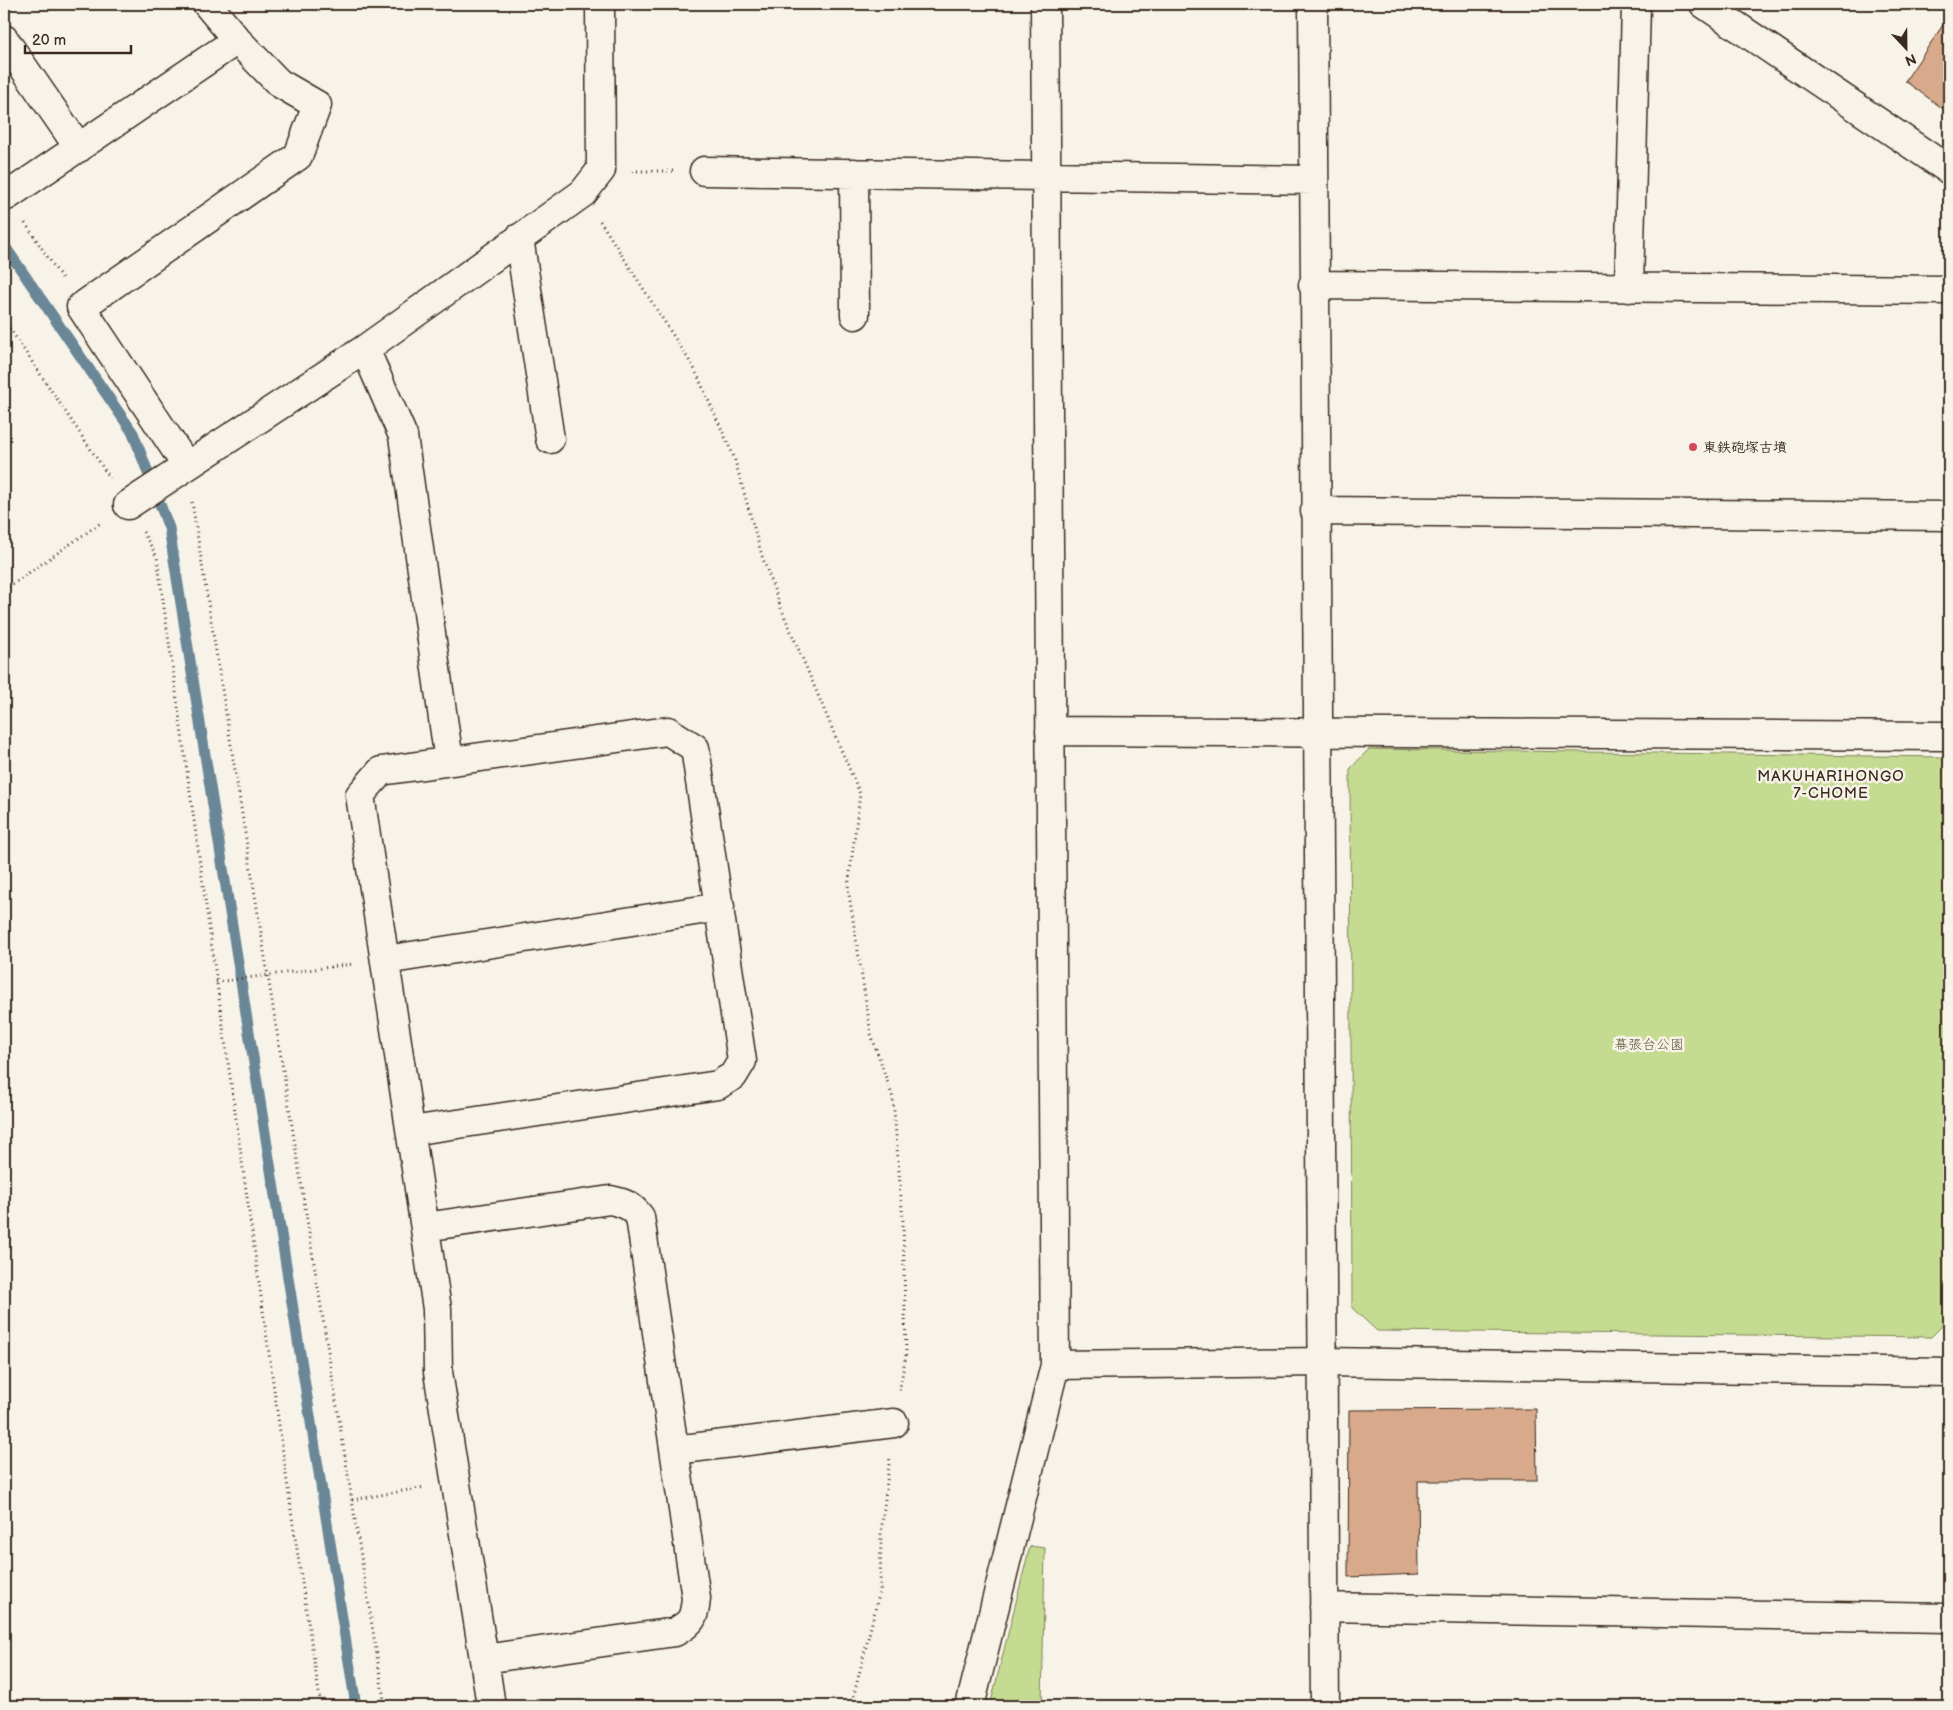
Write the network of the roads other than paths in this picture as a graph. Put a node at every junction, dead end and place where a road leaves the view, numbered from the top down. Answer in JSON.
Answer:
{"nodes":[{"id":1,"x":207,"y":4,"type":"edge"},
{"id":2,"x":600,"y":4,"type":"edge"},
{"id":3,"x":1045,"y":4,"type":"edge"},
{"id":4,"x":1313,"y":4,"type":"edge"},
{"id":5,"x":1636,"y":4,"type":"edge"},
{"id":6,"x":1704,"y":4,"type":"edge"},
{"id":7,"x":4,"y":39,"type":"edge"},
{"id":8,"x":237,"y":40,"type":"junction"},
{"id":9,"x":79,"y":148,"type":"junction"},
{"id":10,"x":1949,"y":170,"type":"edge"},
{"id":11,"x":704,"y":171,"type":"road end"},
{"id":12,"x":854,"y":173,"type":"junction"},
{"id":13,"x":1045,"y":175,"type":"junction"},
{"id":14,"x":1314,"y":180,"type":"junction"},
{"id":15,"x":7,"y":196,"type":"road end"},
{"id":16,"x":519,"y":238,"type":"junction"},
{"id":17,"x":1313,"y":285,"type":"junction"},
{"id":18,"x":1629,"y":288,"type":"junction"},
{"id":19,"x":1949,"y":290,"type":"edge"},
{"id":20,"x":855,"y":315,"type":"dead end"},
{"id":21,"x":365,"y":349,"type":"junction"},
{"id":22,"x":550,"y":439,"type":"dead end"},
{"id":23,"x":186,"y":465,"type":"junction"},
{"id":24,"x":128,"y":505,"type":"road end"},
{"id":25,"x":1315,"y":511,"type":"junction"},
{"id":26,"x":1949,"y":516,"type":"edge"},
{"id":27,"x":1050,"y":731,"type":"junction"},
{"id":28,"x":1317,"y":732,"type":"junction"},
{"id":29,"x":1949,"y":736,"type":"edge"},
{"id":30,"x":448,"y":761,"type":"junction"},
{"id":31,"x":720,"y":908,"type":"junction"},
{"id":32,"x":386,"y":960,"type":"junction"},
{"id":33,"x":411,"y":1131,"type":"junction"},
{"id":34,"x":425,"y":1227,"type":"junction"},
{"id":35,"x":1324,"y":1362,"type":"junction"},
{"id":36,"x":1055,"y":1365,"type":"junction"},
{"id":37,"x":1949,"y":1372,"type":"edge"},
{"id":38,"x":894,"y":1423,"type":"road end"},
{"id":39,"x":675,"y":1450,"type":"junction"},
{"id":40,"x":1324,"y":1607,"type":"junction"},
{"id":41,"x":1949,"y":1618,"type":"edge"},
{"id":42,"x":484,"y":1659,"type":"junction"},
{"id":43,"x":490,"y":1706,"type":"edge"},
{"id":44,"x":970,"y":1706,"type":"edge"},
{"id":45,"x":1325,"y":1706,"type":"edge"}],
"edges":[{"from":1,"to":8,"type":"street"},
{"from":2,"to":16,"type":"street"},
{"from":3,"to":13,"type":"street"},
{"from":4,"to":14,"type":"street"},
{"from":5,"to":18,"type":"street"},
{"from":6,"to":10,"type":"street"},
{"from":7,"to":9,"type":"street"},
{"from":8,"to":9,"type":"street"},
{"from":8,"to":23,"type":"street"},
{"from":9,"to":15,"type":"street"},
{"from":11,"to":12,"type":"street"},
{"from":12,"to":13,"type":"street"},
{"from":12,"to":20,"type":"street"},
{"from":13,"to":14,"type":"street"},
{"from":13,"to":27,"type":"street"},
{"from":14,"to":17,"type":"street"},
{"from":16,"to":21,"type":"street"},
{"from":16,"to":22,"type":"street"},
{"from":17,"to":18,"type":"street"},
{"from":17,"to":25,"type":"street"},
{"from":18,"to":19,"type":"street"},
{"from":21,"to":23,"type":"street"},
{"from":21,"to":30,"type":"street"},
{"from":23,"to":24,"type":"street"},
{"from":25,"to":26,"type":"street"},
{"from":25,"to":28,"type":"street"},
{"from":27,"to":28,"type":"street"},
{"from":27,"to":36,"type":"street"},
{"from":28,"to":29,"type":"street"},
{"from":28,"to":35,"type":"street"},
{"from":30,"to":31,"type":"street"},
{"from":30,"to":32,"type":"street"},
{"from":31,"to":32,"type":"street"},
{"from":31,"to":33,"type":"street"},
{"from":32,"to":33,"type":"street"},
{"from":33,"to":34,"type":"street"},
{"from":34,"to":39,"type":"street"},
{"from":34,"to":42,"type":"street"},
{"from":35,"to":36,"type":"street"},
{"from":35,"to":37,"type":"street"},
{"from":35,"to":40,"type":"street"},
{"from":36,"to":44,"type":"street"},
{"from":38,"to":39,"type":"street"},
{"from":39,"to":42,"type":"street"},
{"from":40,"to":41,"type":"street"},
{"from":40,"to":45,"type":"street"},
{"from":42,"to":43,"type":"street"}]}
